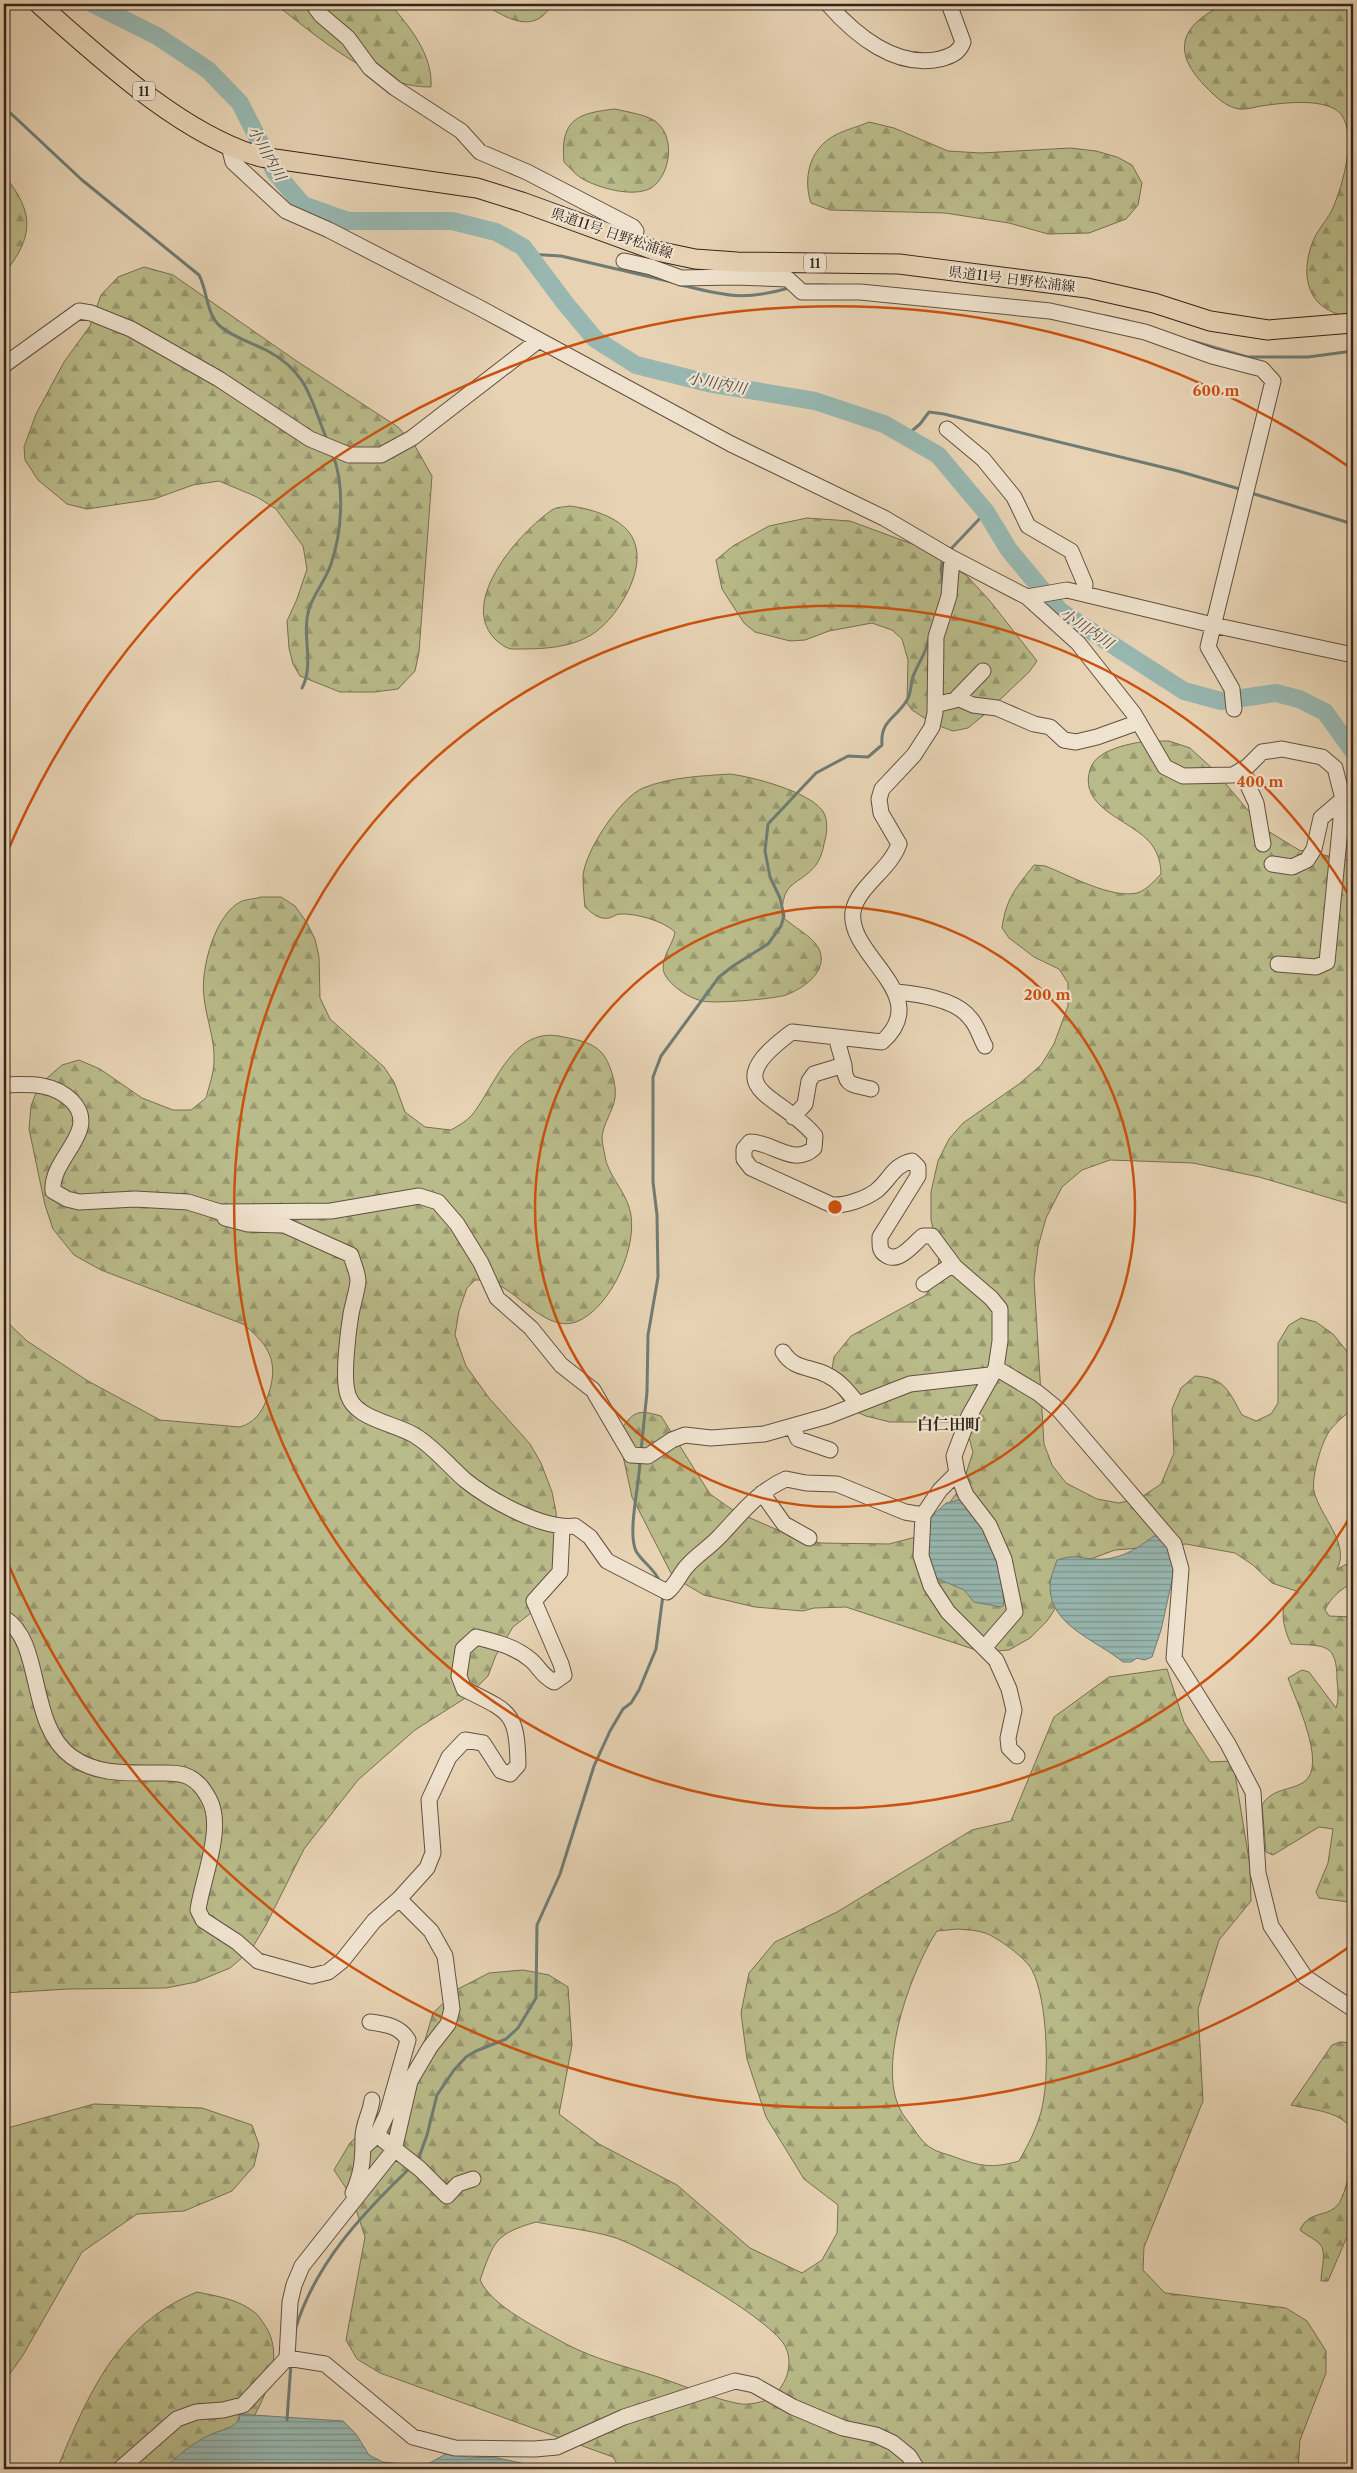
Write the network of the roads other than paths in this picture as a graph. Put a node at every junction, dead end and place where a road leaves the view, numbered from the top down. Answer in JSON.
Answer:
{"nodes":[{"id":1,"x":39,"y":4,"type":"edge"},
{"id":2,"x":313,"y":4,"type":"edge"},
{"id":3,"x":828,"y":4,"type":"edge"},
{"id":4,"x":949,"y":4,"type":"edge"},
{"id":5,"x":229,"y":146,"type":"junction"},
{"id":6,"x":633,"y":243,"type":"junction"},
{"id":7,"x":624,"y":260,"type":"dead end"},
{"id":8,"x":735,"y":270,"type":"junction"},
{"id":9,"x":1353,"y":323,"type":"edge"},
{"id":10,"x":538,"y":340,"type":"junction"},
{"id":11,"x":4,"y":365,"type":"edge"},
{"id":12,"x":947,"y":429,"type":"dead end"},
{"id":13,"x":948,"y":555,"type":"junction"},
{"id":14,"x":1084,"y":594,"type":"junction"},
{"id":15,"x":1027,"y":597,"type":"junction"},
{"id":16,"x":1212,"y":625,"type":"junction"},
{"id":17,"x":1352,"y":657,"type":"edge"},
{"id":18,"x":983,"y":671,"type":"dead end"},
{"id":19,"x":958,"y":698,"type":"junction"},
{"id":20,"x":935,"y":705,"type":"junction"},
{"id":21,"x":1234,"y":709,"type":"dead end"},
{"id":22,"x":1139,"y":722,"type":"junction"},
{"id":23,"x":1241,"y":770,"type":"junction"},
{"id":24,"x":1343,"y":799,"type":"junction"},
{"id":25,"x":1353,"y":812,"type":"edge"},
{"id":26,"x":1263,"y":844,"type":"dead end"},
{"id":27,"x":1272,"y":864,"type":"dead end"},
{"id":28,"x":1278,"y":964,"type":"dead end"},
{"id":29,"x":897,"y":992,"type":"junction"},
{"id":30,"x":836,"y":1037,"type":"junction"},
{"id":31,"x":985,"y":1046,"type":"dead end"},
{"id":32,"x":844,"y":1065,"type":"junction"},
{"id":33,"x":4,"y":1085,"type":"edge"},
{"id":34,"x":871,"y":1089,"type":"dead end"},
{"id":35,"x":793,"y":1117,"type":"junction"},
{"id":36,"x":188,"y":1202,"type":"junction"},
{"id":37,"x":953,"y":1264,"type":"junction"},
{"id":38,"x":924,"y":1284,"type":"dead end"},
{"id":39,"x":783,"y":1352,"type":"dead end"},
{"id":40,"x":993,"y":1372,"type":"junction"},
{"id":41,"x":858,"y":1404,"type":"junction"},
{"id":42,"x":792,"y":1426,"type":"junction"},
{"id":43,"x":830,"y":1450,"type":"dead end"},
{"id":44,"x":957,"y":1473,"type":"junction"},
{"id":45,"x":762,"y":1493,"type":"junction"},
{"id":46,"x":923,"y":1515,"type":"junction"},
{"id":47,"x":562,"y":1528,"type":"junction"},
{"id":48,"x":808,"y":1538,"type":"dead end"},
{"id":49,"x":4,"y":1618,"type":"edge"},
{"id":50,"x":984,"y":1648,"type":"junction"},
{"id":51,"x":1017,"y":1756,"type":"dead end"},
{"id":52,"x":399,"y":1899,"type":"junction"},
{"id":53,"x":1353,"y":2009,"type":"edge"},
{"id":54,"x":370,"y":2022,"type":"dead end"},
{"id":55,"x":372,"y":2100,"type":"dead end"},
{"id":56,"x":377,"y":2135,"type":"junction"},
{"id":57,"x":365,"y":2146,"type":"junction"},
{"id":58,"x":399,"y":2153,"type":"junction"},
{"id":59,"x":473,"y":2179,"type":"dead end"},
{"id":60,"x":345,"y":2210,"type":"junction"},
{"id":61,"x":287,"y":2358,"type":"junction"},
{"id":62,"x":120,"y":2469,"type":"edge"},
{"id":63,"x":917,"y":2469,"type":"edge"}],
"edges":[{"from":1,"to":5,"type":"main road","name":"県道11号 日野松浦線","number":"11"},
{"from":2,"to":6,"type":"street"},
{"from":3,"to":4,"type":"street"},
{"from":5,"to":6,"type":"main road","name":"県道11号 日野松浦線","number":"11"},
{"from":5,"to":10,"type":"street"},
{"from":6,"to":8,"type":"main road","name":"県道11号 日野松浦線","number":"11"},
{"from":7,"to":8,"type":"street"},
{"from":8,"to":9,"type":"main road","name":"県道11号 日野松浦線","number":"11"},
{"from":8,"to":16,"type":"street"},
{"from":10,"to":11,"type":"street"},
{"from":10,"to":13,"type":"street"},
{"from":12,"to":14,"type":"street"},
{"from":13,"to":15,"type":"street"},
{"from":13,"to":20,"type":"street"},
{"from":14,"to":15,"type":"street"},
{"from":14,"to":16,"type":"street"},
{"from":15,"to":22,"type":"street"},
{"from":16,"to":17,"type":"street"},
{"from":16,"to":21,"type":"street"},
{"from":18,"to":19,"type":"street"},
{"from":19,"to":20,"type":"street"},
{"from":19,"to":22,"type":"street"},
{"from":20,"to":29,"type":"street"},
{"from":22,"to":23,"type":"street"},
{"from":23,"to":24,"type":"street"},
{"from":23,"to":26,"type":"street"},
{"from":24,"to":25,"type":"street"},
{"from":24,"to":27,"type":"street"},
{"from":24,"to":28,"type":"street"},
{"from":29,"to":30,"type":"street"},
{"from":29,"to":31,"type":"street"},
{"from":30,"to":32,"type":"street"},
{"from":30,"to":35,"type":"street"},
{"from":32,"to":34,"type":"street"},
{"from":32,"to":35,"type":"street"},
{"from":33,"to":36,"type":"street"},
{"from":35,"to":37,"type":"street"},
{"from":36,"to":42,"type":"street"},
{"from":36,"to":47,"type":"street"},
{"from":37,"to":38,"type":"street"},
{"from":37,"to":40,"type":"street"},
{"from":39,"to":41,"type":"street"},
{"from":40,"to":41,"type":"street"},
{"from":40,"to":44,"type":"street"},
{"from":40,"to":53,"type":"street"},
{"from":41,"to":42,"type":"street"},
{"from":42,"to":43,"type":"street"},
{"from":44,"to":46,"type":"street"},
{"from":44,"to":50,"type":"street"},
{"from":45,"to":46,"type":"street"},
{"from":45,"to":47,"type":"street"},
{"from":45,"to":48,"type":"street"},
{"from":46,"to":50,"type":"street"},
{"from":47,"to":52,"type":"street"},
{"from":49,"to":52,"type":"street"},
{"from":50,"to":51,"type":"street"},
{"from":52,"to":58,"type":"street"},
{"from":54,"to":56,"type":"street"},
{"from":55,"to":57,"type":"street"},
{"from":56,"to":57,"type":"street"},
{"from":56,"to":58,"type":"street"},
{"from":57,"to":60,"type":"street"},
{"from":58,"to":59,"type":"street"},
{"from":58,"to":60,"type":"street"},
{"from":60,"to":61,"type":"street"},
{"from":61,"to":62,"type":"street"},
{"from":61,"to":63,"type":"street"}]}
